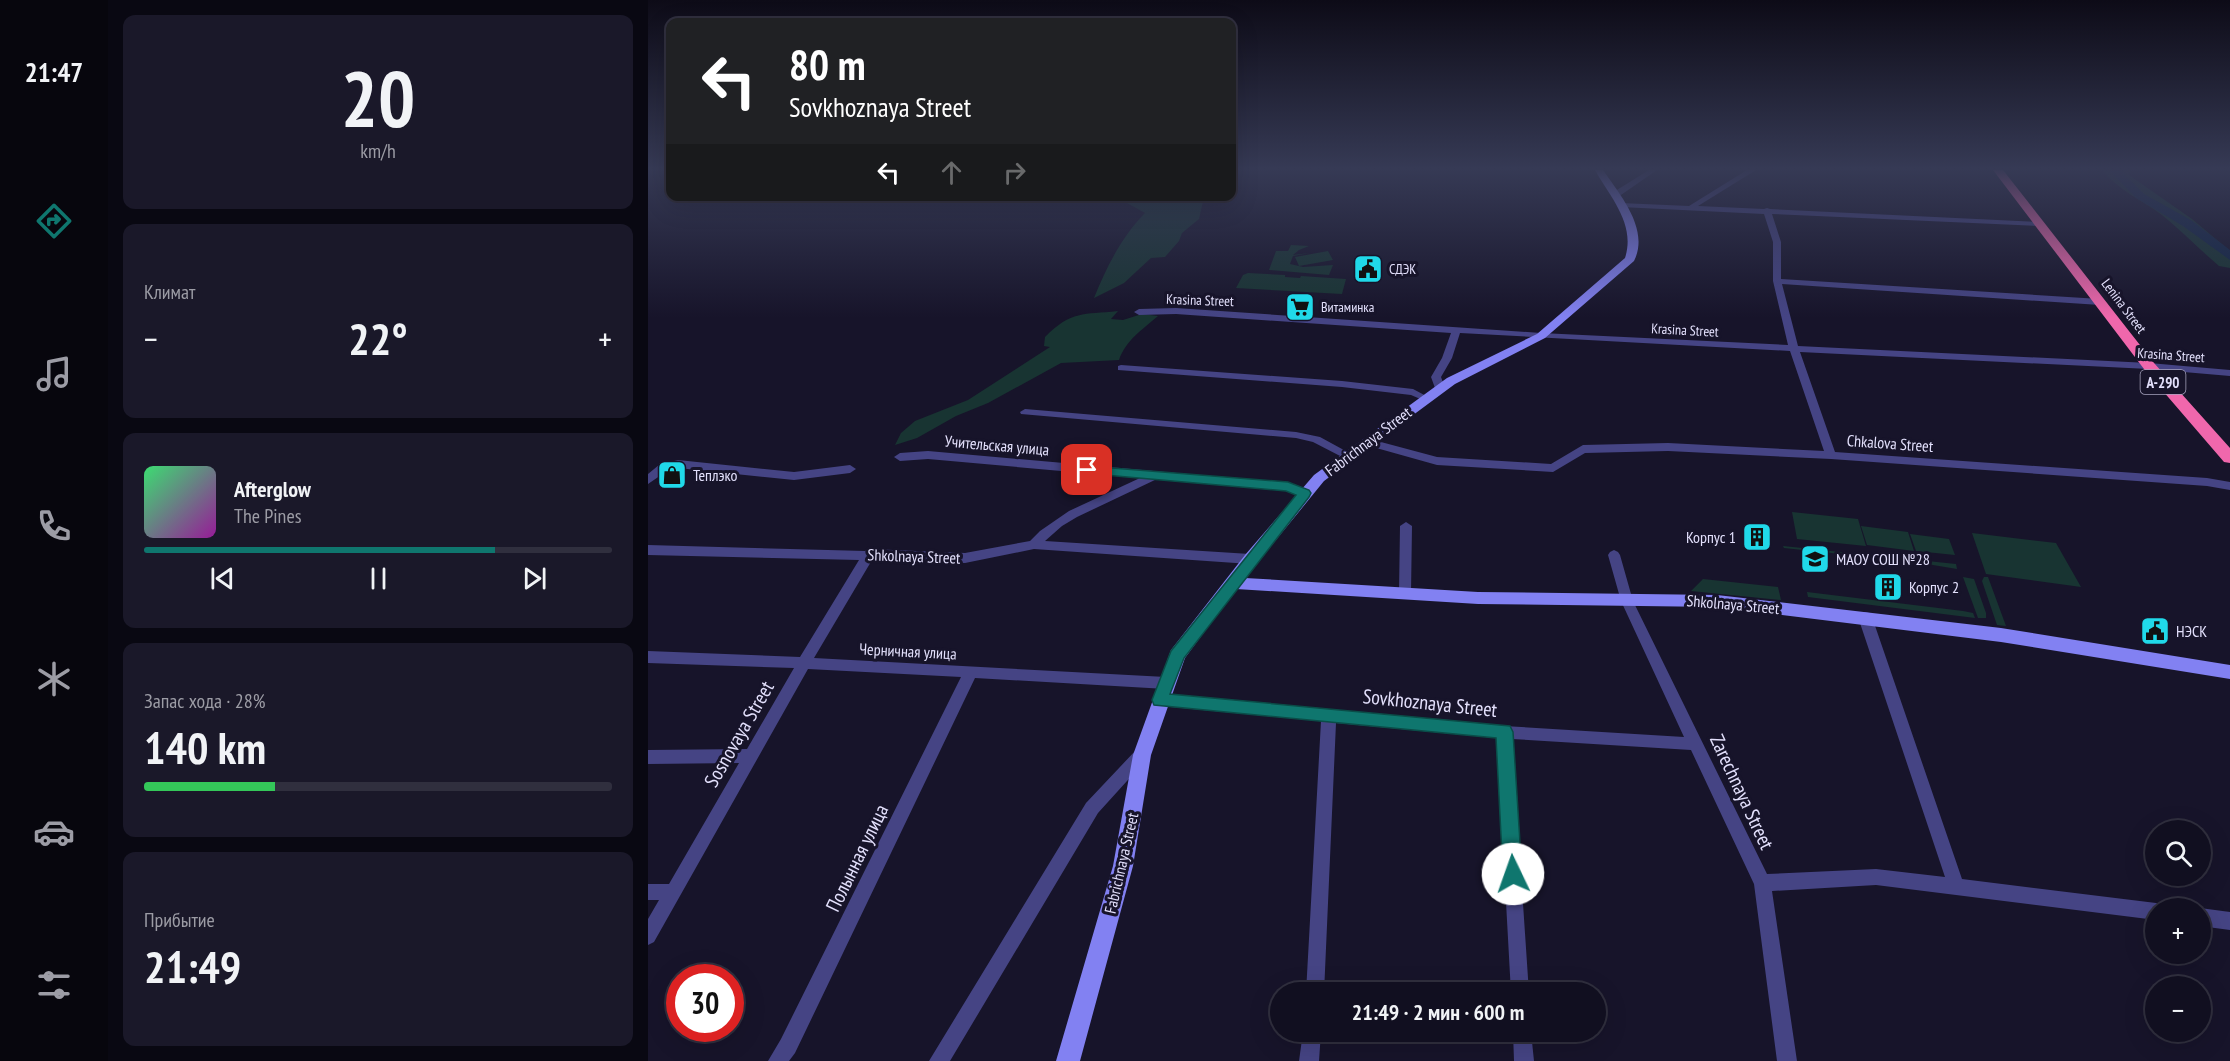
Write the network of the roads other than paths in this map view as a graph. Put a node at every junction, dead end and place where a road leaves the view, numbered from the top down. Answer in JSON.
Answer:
{"nodes":[{"id":1,"x":1627,"y":220,"type":"edge"},
{"id":2,"x":1770,"y":220,"type":"edge"},
{"id":3,"x":1953,"y":220,"type":"edge"},
{"id":4,"x":2037,"y":220,"type":"edge"},
{"id":5,"x":2040,"y":224,"type":"junction"},
{"id":6,"x":1777,"y":281,"type":"junction"},
{"id":7,"x":2100,"y":302,"type":"junction"},
{"id":8,"x":1139,"y":312,"type":"dead end"},
{"id":9,"x":1456,"y":331,"type":"junction"},
{"id":10,"x":1541,"y":336,"type":"junction"},
{"id":11,"x":1794,"y":349,"type":"junction"},
{"id":12,"x":2149,"y":366,"type":"junction"},
{"id":13,"x":1121,"y":368,"type":"dead end"},
{"id":14,"x":2230,"y":373,"type":"edge"},
{"id":15,"x":1440,"y":388,"type":"junction"},
{"id":16,"x":1425,"y":398,"type":"junction"},
{"id":17,"x":1025,"y":412,"type":"dead end"},
{"id":18,"x":1366,"y":442,"type":"junction"},
{"id":19,"x":1348,"y":455,"type":"junction"},
{"id":20,"x":1831,"y":455,"type":"junction"},
{"id":21,"x":900,"y":457,"type":"dead end"},
{"id":22,"x":2230,"y":458,"type":"edge"},
{"id":23,"x":850,"y":469,"type":"dead end"},
{"id":24,"x":1154,"y":476,"type":"junction"},
{"id":25,"x":648,"y":480,"type":"edge"},
{"id":26,"x":2230,"y":486,"type":"edge"},
{"id":27,"x":1305,"y":493,"type":"junction"},
{"id":28,"x":1406,"y":526,"type":"dead end"},
{"id":29,"x":1034,"y":545,"type":"junction"},
{"id":30,"x":648,"y":550,"type":"edge"},
{"id":31,"x":869,"y":554,"type":"junction"},
{"id":32,"x":1614,"y":555,"type":"dead end"},
{"id":33,"x":1251,"y":559,"type":"junction"},
{"id":34,"x":1233,"y":583,"type":"junction"},
{"id":35,"x":1405,"y":593,"type":"junction"},
{"id":36,"x":1627,"y":601,"type":"junction"},
{"id":37,"x":1865,"y":617,"type":"junction"},
{"id":38,"x":648,"y":657,"type":"edge"},
{"id":39,"x":804,"y":663,"type":"junction"},
{"id":40,"x":971,"y":672,"type":"junction"},
{"id":41,"x":2230,"y":672,"type":"edge"},
{"id":42,"x":1166,"y":683,"type":"junction"},
{"id":43,"x":1160,"y":700,"type":"junction"},
{"id":44,"x":1329,"y":715,"type":"junction"},
{"id":45,"x":1504,"y":732,"type":"junction"},
{"id":46,"x":1696,"y":744,"type":"junction"},
{"id":47,"x":1142,"y":754,"type":"junction"},
{"id":48,"x":751,"y":756,"type":"junction"},
{"id":49,"x":648,"y":757,"type":"edge"},
{"id":50,"x":1762,"y":883,"type":"junction"},
{"id":51,"x":1956,"y":885,"type":"junction"},
{"id":52,"x":648,"y":892,"type":"edge"},
{"id":53,"x":674,"y":892,"type":"junction"},
{"id":54,"x":2145,"y":911,"type":"edge"},
{"id":55,"x":2211,"y":918,"type":"edge"},
{"id":56,"x":2230,"y":921,"type":"edge"},
{"id":57,"x":648,"y":936,"type":"edge"},
{"id":58,"x":1316,"y":982,"type":"edge"},
{"id":59,"x":1519,"y":982,"type":"edge"},
{"id":60,"x":1311,"y":1042,"type":"edge"},
{"id":61,"x":1523,"y":1042,"type":"edge"},
{"id":62,"x":778,"y":1061,"type":"edge"},
{"id":63,"x":939,"y":1061,"type":"edge"},
{"id":64,"x":1068,"y":1061,"type":"edge"},
{"id":65,"x":1309,"y":1061,"type":"edge"},
{"id":66,"x":1524,"y":1061,"type":"edge"},
{"id":67,"x":1787,"y":1061,"type":"edge"}],
"edges":[{"from":1,"to":10,"type":"street","name":"Fabrichnaya Street"},
{"from":2,"to":6,"type":"street"},
{"from":3,"to":5,"type":"street"},
{"from":4,"to":5,"type":"highway","name":"Lenina Street","number":"А-290"},
{"from":5,"to":7,"type":"highway","name":"Lenina Street","number":"А-290"},
{"from":6,"to":7,"type":"street"},
{"from":6,"to":11,"type":"street"},
{"from":7,"to":12,"type":"highway","name":"Lenina Street","number":"А-290"},
{"from":8,"to":9,"type":"street","name":"Krasina Street"},
{"from":9,"to":10,"type":"street","name":"Krasina Street"},
{"from":9,"to":15,"type":"street"},
{"from":10,"to":11,"type":"street","name":"Krasina Street"},
{"from":10,"to":15,"type":"street","name":"Fabrichnaya Street"},
{"from":11,"to":12,"type":"street","name":"Krasina Street"},
{"from":11,"to":20,"type":"street"},
{"from":12,"to":14,"type":"street","name":"Krasina Street"},
{"from":12,"to":22,"type":"highway","name":"Lenina Street","number":"А-290"},
{"from":13,"to":16,"type":"street"},
{"from":15,"to":16,"type":"street","name":"Fabrichnaya Street"},
{"from":16,"to":18,"type":"street","name":"Fabrichnaya Street"},
{"from":17,"to":19,"type":"street"},
{"from":18,"to":19,"type":"street","name":"Fabrichnaya Street"},
{"from":18,"to":20,"type":"street","name":"Chkalova Street"},
{"from":19,"to":27,"type":"street","name":"Fabrichnaya Street"},
{"from":20,"to":26,"type":"street","name":"Chkalova Street"},
{"from":21,"to":24,"type":"street","name":"Учительская улица"},
{"from":23,"to":25,"type":"street"},
{"from":24,"to":27,"type":"street","name":"Учительская улица"},
{"from":24,"to":29,"type":"street"},
{"from":27,"to":33,"type":"street","name":"Fabrichnaya Street"},
{"from":28,"to":35,"type":"street"},
{"from":29,"to":31,"type":"street","name":"Shkolnaya Street"},
{"from":29,"to":33,"type":"street","name":"Shkolnaya Street"},
{"from":30,"to":31,"type":"street","name":"Shkolnaya Street"},
{"from":31,"to":39,"type":"street","name":"Sosnovaya Street"},
{"from":32,"to":36,"type":"street","name":"Zarechnaya Street"},
{"from":33,"to":34,"type":"street","name":"Fabrichnaya Street"},
{"from":34,"to":35,"type":"street","name":"Shkolnaya Street"},
{"from":34,"to":42,"type":"street","name":"Fabrichnaya Street"},
{"from":35,"to":36,"type":"street","name":"Shkolnaya Street"},
{"from":36,"to":37,"type":"street","name":"Shkolnaya Street"},
{"from":36,"to":46,"type":"street","name":"Zarechnaya Street"},
{"from":37,"to":41,"type":"street","name":"Shkolnaya Street"},
{"from":37,"to":51,"type":"street"},
{"from":38,"to":39,"type":"street","name":"Черничная улица"},
{"from":39,"to":40,"type":"street","name":"Черничная улица"},
{"from":39,"to":48,"type":"street","name":"Sosnovaya Street"},
{"from":40,"to":42,"type":"street","name":"Черничная улица"},
{"from":40,"to":62,"type":"street","name":"Полынная улица"},
{"from":42,"to":43,"type":"street","name":"Fabrichnaya Street"},
{"from":43,"to":44,"type":"street","name":"Sovkhoznaya Street"},
{"from":43,"to":47,"type":"street","name":"Fabrichnaya Street"},
{"from":44,"to":45,"type":"street","name":"Sovkhoznaya Street"},
{"from":44,"to":58,"type":"street"},
{"from":45,"to":46,"type":"street","name":"Sovkhoznaya Street"},
{"from":45,"to":59,"type":"street"},
{"from":46,"to":50,"type":"street","name":"Zarechnaya Street"},
{"from":47,"to":63,"type":"street"},
{"from":47,"to":64,"type":"street","name":"Fabrichnaya Street"},
{"from":48,"to":49,"type":"street"},
{"from":48,"to":53,"type":"street","name":"Sosnovaya Street"},
{"from":50,"to":51,"type":"street"},
{"from":50,"to":67,"type":"street","name":"Zarechnaya Street"},
{"from":51,"to":54,"type":"street"},
{"from":52,"to":53,"type":"street"},
{"from":53,"to":57,"type":"street","name":"Sosnovaya Street"},
{"from":55,"to":56,"type":"street"},
{"from":60,"to":65,"type":"street"},
{"from":61,"to":66,"type":"street"}]}
